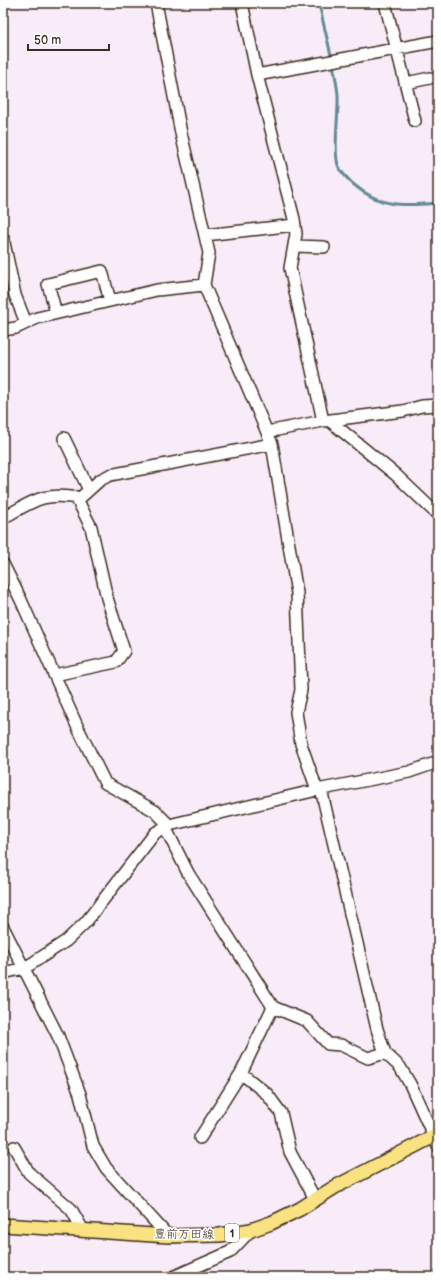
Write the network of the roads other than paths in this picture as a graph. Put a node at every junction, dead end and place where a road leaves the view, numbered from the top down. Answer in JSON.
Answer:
{"nodes":[{"id":1,"x":156,"y":3,"type":"edge"},
{"id":2,"x":242,"y":3,"type":"edge"},
{"id":3,"x":385,"y":3,"type":"edge"},
{"id":4,"x":438,"y":41,"type":"edge"},
{"id":5,"x":397,"y":49,"type":"junction"},
{"id":6,"x":257,"y":75,"type":"junction"},
{"id":7,"x":430,"y":78,"type":"dead end"},
{"id":8,"x":406,"y":83,"type":"junction"},
{"id":9,"x":415,"y":120,"type":"dead end"},
{"id":10,"x":295,"y":225,"type":"junction"},
{"id":11,"x":205,"y":235,"type":"junction"},
{"id":12,"x":3,"y":238,"type":"edge"},
{"id":13,"x":294,"y":246,"type":"junction"},
{"id":14,"x":324,"y":247,"type":"dead end"},
{"id":15,"x":204,"y":285,"type":"junction"},
{"id":16,"x":110,"y":301,"type":"junction"},
{"id":17,"x":56,"y":313,"type":"junction"},
{"id":18,"x":26,"y":323,"type":"junction"},
{"id":19,"x":3,"y":330,"type":"edge"},
{"id":20,"x":438,"y":405,"type":"edge"},
{"id":21,"x":326,"y":421,"type":"junction"},
{"id":22,"x":267,"y":432,"type":"junction"},
{"id":23,"x":64,"y":438,"type":"dead end"},
{"id":24,"x":272,"y":444,"type":"junction"},
{"id":25,"x":89,"y":490,"type":"junction"},
{"id":26,"x":76,"y":497,"type":"junction"},
{"id":27,"x":438,"y":515,"type":"edge"},
{"id":28,"x":3,"y":518,"type":"edge"},
{"id":29,"x":3,"y":564,"type":"edge"},
{"id":30,"x":54,"y":675,"type":"junction"},
{"id":31,"x":438,"y":762,"type":"edge"},
{"id":32,"x":319,"y":790,"type":"junction"},
{"id":33,"x":167,"y":826,"type":"junction"},
{"id":34,"x":3,"y":927,"type":"edge"},
{"id":35,"x":7,"y":943,"type":"edge"},
{"id":36,"x":25,"y":968,"type":"junction"},
{"id":37,"x":3,"y":973,"type":"edge"},
{"id":38,"x":273,"y":1007,"type":"junction"},
{"id":39,"x":385,"y":1054,"type":"junction"},
{"id":40,"x":242,"y":1073,"type":"junction"},
{"id":41,"x":200,"y":1138,"type":"dead end"},
{"id":42,"x":436,"y":1139,"type":"edge"},
{"id":43,"x":14,"y":1147,"type":"dead end"},
{"id":44,"x":316,"y":1199,"type":"junction"},
{"id":45,"x":3,"y":1225,"type":"edge"},
{"id":46,"x":83,"y":1230,"type":"junction"},
{"id":47,"x":251,"y":1230,"type":"junction"},
{"id":48,"x":168,"y":1236,"type":"junction"},
{"id":49,"x":173,"y":1277,"type":"edge"}],
"edges":[{"from":1,"to":11,"type":"street"},
{"from":2,"to":6,"type":"street"},
{"from":3,"to":5,"type":"street"},
{"from":4,"to":5,"type":"street"},
{"from":5,"to":6,"type":"street"},
{"from":5,"to":8,"type":"street"},
{"from":6,"to":10,"type":"street"},
{"from":7,"to":8,"type":"street"},
{"from":8,"to":9,"type":"street"},
{"from":10,"to":11,"type":"street"},
{"from":10,"to":13,"type":"street"},
{"from":11,"to":15,"type":"street"},
{"from":12,"to":18,"type":"street"},
{"from":13,"to":14,"type":"street"},
{"from":13,"to":21,"type":"street"},
{"from":15,"to":16,"type":"street"},
{"from":15,"to":22,"type":"street"},
{"from":16,"to":17,"type":"street"},
{"from":16,"to":17,"type":"street"},
{"from":17,"to":18,"type":"street"},
{"from":18,"to":19,"type":"street"},
{"from":20,"to":21,"type":"street"},
{"from":21,"to":22,"type":"street"},
{"from":21,"to":27,"type":"street"},
{"from":22,"to":24,"type":"street"},
{"from":23,"to":25,"type":"street"},
{"from":24,"to":25,"type":"street"},
{"from":24,"to":32,"type":"street"},
{"from":25,"to":26,"type":"street"},
{"from":26,"to":28,"type":"street"},
{"from":26,"to":30,"type":"street"},
{"from":29,"to":30,"type":"street"},
{"from":30,"to":33,"type":"street"},
{"from":31,"to":32,"type":"street"},
{"from":32,"to":33,"type":"street"},
{"from":32,"to":39,"type":"street"},
{"from":33,"to":36,"type":"street"},
{"from":33,"to":38,"type":"street"},
{"from":34,"to":35,"type":"street"},
{"from":35,"to":36,"type":"street"},
{"from":36,"to":37,"type":"street"},
{"from":36,"to":48,"type":"street"},
{"from":38,"to":39,"type":"street"},
{"from":38,"to":40,"type":"street"},
{"from":39,"to":42,"type":"street"},
{"from":40,"to":41,"type":"street"},
{"from":40,"to":44,"type":"street"},
{"from":42,"to":44,"type":"main road","name":"豊前万田線","number":"1"},
{"from":43,"to":46,"type":"street"},
{"from":44,"to":47,"type":"main road","name":"豊前万田線","number":"1"},
{"from":45,"to":46,"type":"main road","name":"豊前万田線","number":"1"},
{"from":46,"to":48,"type":"main road","name":"豊前万田線","number":"1"},
{"from":47,"to":48,"type":"main road","name":"豊前万田線","number":"1"},
{"from":47,"to":49,"type":"street"}]}
